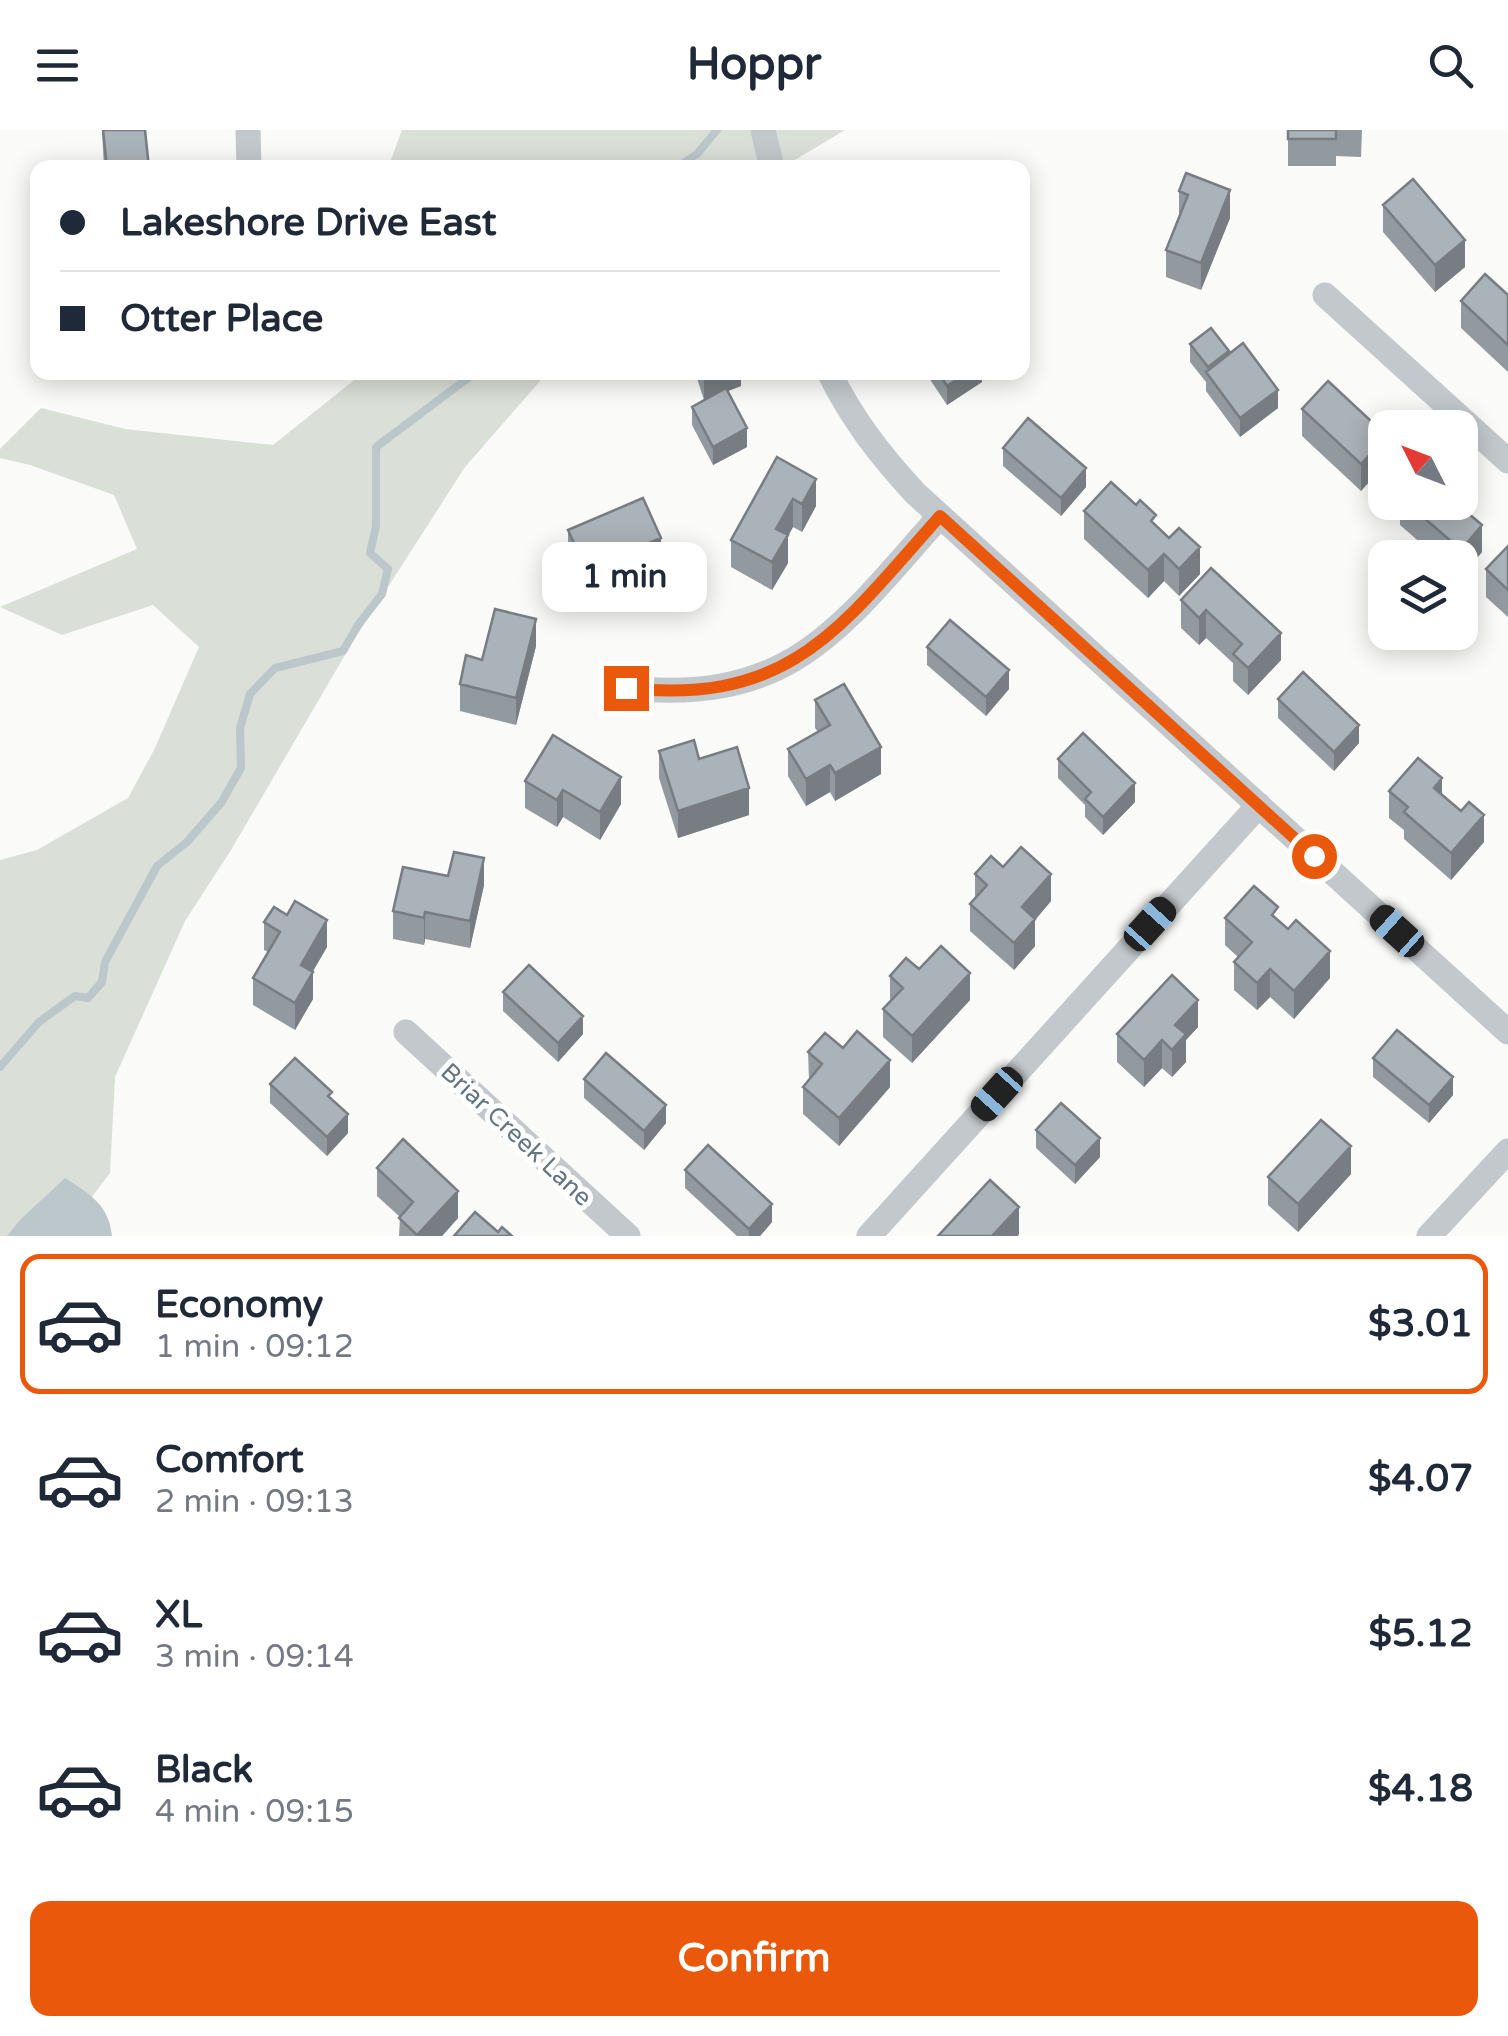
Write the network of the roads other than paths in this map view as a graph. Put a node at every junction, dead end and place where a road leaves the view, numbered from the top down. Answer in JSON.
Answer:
{"nodes":[{"id":1,"x":248,"y":130,"type":"edge"},
{"id":2,"x":763,"y":130,"type":"edge"},
{"id":3,"x":249,"y":160,"type":"edge"},
{"id":4,"x":770,"y":160,"type":"edge"},
{"id":5,"x":1325,"y":295,"type":"dead end"},
{"id":6,"x":833,"y":380,"type":"edge"},
{"id":7,"x":1508,"y":462,"type":"edge"},
{"id":8,"x":940,"y":516,"type":"junction"},
{"id":9,"x":626,"y":688,"type":"dead end"},
{"id":10,"x":1258,"y":805,"type":"junction"},
{"id":11,"x":406,"y":1032,"type":"dead end"},
{"id":12,"x":1508,"y":1032,"type":"edge"},
{"id":13,"x":1508,"y":1150,"type":"edge"},
{"id":14,"x":628,"y":1236,"type":"edge"},
{"id":15,"x":869,"y":1236,"type":"edge"},
{"id":16,"x":1429,"y":1236,"type":"edge"}],
"edges":[{"from":1,"to":3,"type":"street"},
{"from":2,"to":4,"type":"street"},
{"from":5,"to":7,"type":"street"},
{"from":6,"to":8,"type":"street"},
{"from":8,"to":9,"type":"street"},
{"from":8,"to":10,"type":"street"},
{"from":10,"to":12,"type":"street"},
{"from":10,"to":15,"type":"street"},
{"from":11,"to":14,"type":"street","name":"Briar Creek Lane"},
{"from":13,"to":16,"type":"street"}]}
